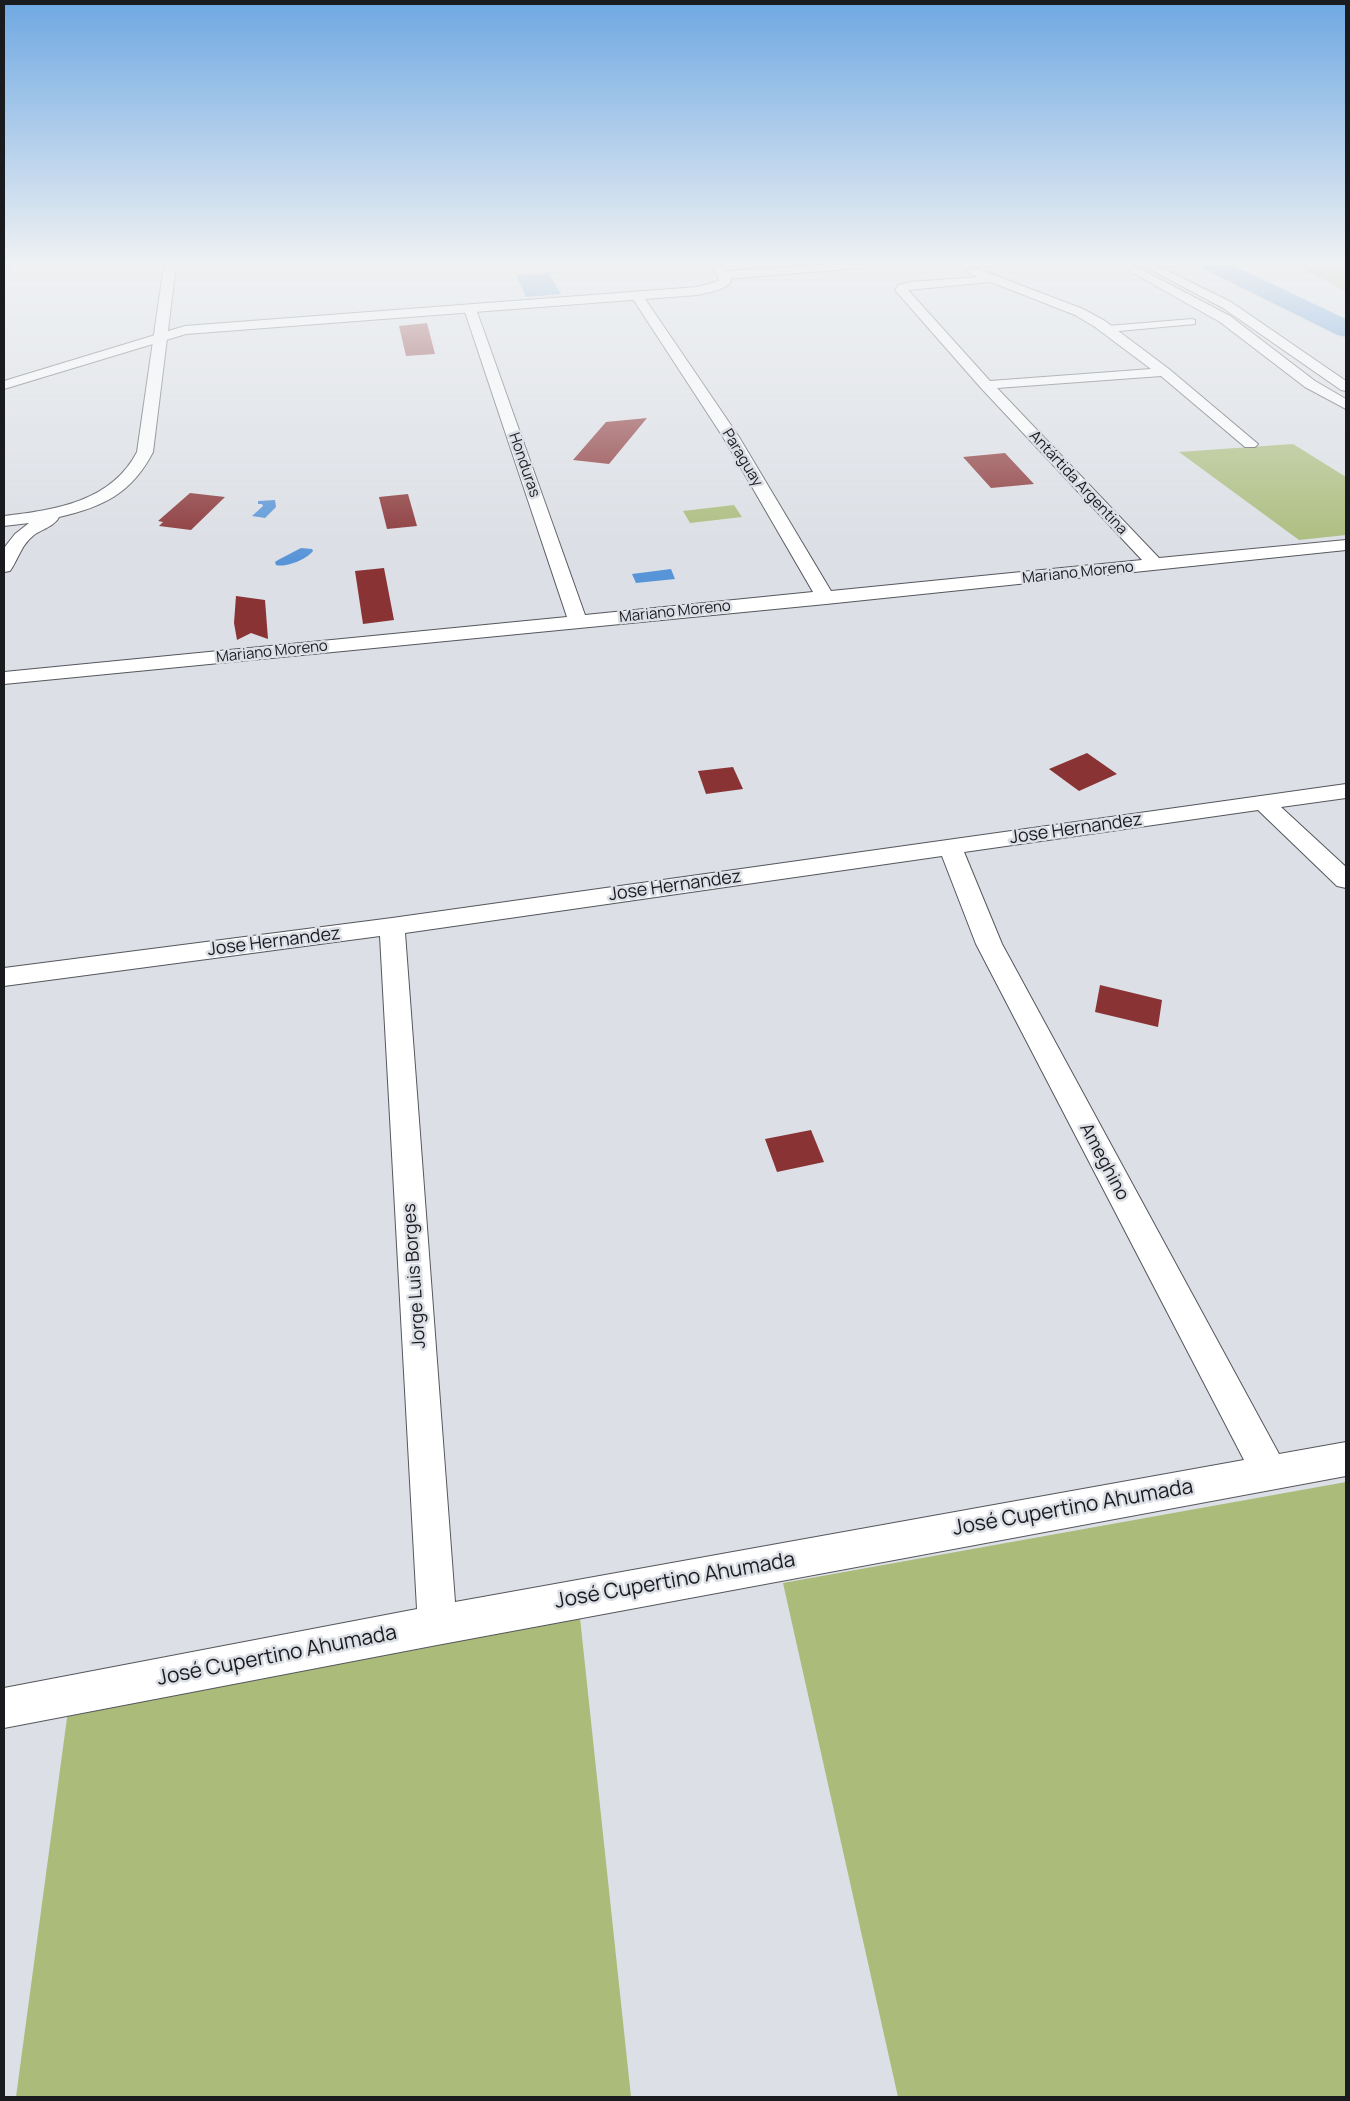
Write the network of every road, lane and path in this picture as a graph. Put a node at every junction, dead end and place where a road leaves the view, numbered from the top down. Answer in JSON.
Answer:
{"nodes":[{"id":1,"x":74,"y":363,"type":"edge"},
{"id":2,"x":157,"y":363,"type":"edge"},
{"id":3,"x":489,"y":363,"type":"edge"},
{"id":4,"x":682,"y":363,"type":"edge"},
{"id":5,"x":966,"y":363,"type":"edge"},
{"id":6,"x":1152,"y":363,"type":"edge"},
{"id":7,"x":1283,"y":363,"type":"edge"},
{"id":8,"x":1311,"y":363,"type":"edge"},
{"id":9,"x":1164,"y":372,"type":"junction"},
{"id":10,"x":4,"y":385,"type":"edge"},
{"id":11,"x":986,"y":385,"type":"junction"},
{"id":12,"x":1346,"y":387,"type":"edge"},
{"id":13,"x":1346,"y":405,"type":"edge"},
{"id":14,"x":1250,"y":444,"type":"dead end"},
{"id":15,"x":64,"y":511,"type":"junction"},
{"id":16,"x":4,"y":521,"type":"edge"},
{"id":17,"x":4,"y":535,"type":"edge"},
{"id":18,"x":1346,"y":545,"type":"edge"},
{"id":19,"x":6,"y":561,"type":"edge"},
{"id":20,"x":1156,"y":565,"type":"junction"},
{"id":21,"x":826,"y":598,"type":"junction"},
{"id":22,"x":578,"y":622,"type":"junction"},
{"id":23,"x":4,"y":678,"type":"edge"},
{"id":24,"x":1346,"y":791,"type":"edge"},
{"id":25,"x":1263,"y":803,"type":"junction"},
{"id":26,"x":950,"y":847,"type":"junction"},
{"id":27,"x":1346,"y":880,"type":"edge"},
{"id":28,"x":392,"y":926,"type":"junction"},
{"id":29,"x":4,"y":978,"type":"edge"},
{"id":30,"x":1346,"y":1459,"type":"edge"},
{"id":31,"x":1269,"y":1471,"type":"junction"},
{"id":32,"x":437,"y":1625,"type":"junction"},
{"id":33,"x":4,"y":1708,"type":"edge"}],
"edges":[{"from":1,"to":10,"type":"street"},
{"from":2,"to":15,"type":"street"},
{"from":3,"to":22,"type":"street","name":"Honduras"},
{"from":4,"to":21,"type":"street","name":"Paraguay"},
{"from":5,"to":11,"type":"street","name":"Antártida Argentina"},
{"from":6,"to":9,"type":"street"},
{"from":7,"to":13,"type":"street"},
{"from":8,"to":12,"type":"street"},
{"from":9,"to":11,"type":"street"},
{"from":9,"to":14,"type":"street"},
{"from":11,"to":20,"type":"street","name":"Antártida Argentina"},
{"from":15,"to":16,"type":"street"},
{"from":15,"to":19,"type":"street"},
{"from":17,"to":19,"type":"street"},
{"from":18,"to":20,"type":"street","name":"Mariano Moreno"},
{"from":20,"to":21,"type":"street","name":"Mariano Moreno"},
{"from":21,"to":22,"type":"street","name":"Mariano Moreno"},
{"from":22,"to":23,"type":"street","name":"Mariano Moreno"},
{"from":24,"to":25,"type":"street","name":"Jose Hernandez"},
{"from":25,"to":26,"type":"street","name":"Jose Hernandez"},
{"from":25,"to":27,"type":"street"},
{"from":26,"to":28,"type":"street","name":"Jose Hernandez"},
{"from":26,"to":31,"type":"street","name":"Ameghino"},
{"from":28,"to":29,"type":"street","name":"Jose Hernandez"},
{"from":28,"to":32,"type":"street","name":"Jorge Luis Borges"},
{"from":30,"to":31,"type":"street","name":"José Cupertino Ahumada"},
{"from":31,"to":32,"type":"street","name":"José Cupertino Ahumada"},
{"from":32,"to":33,"type":"street","name":"José Cupertino Ahumada"}]}
